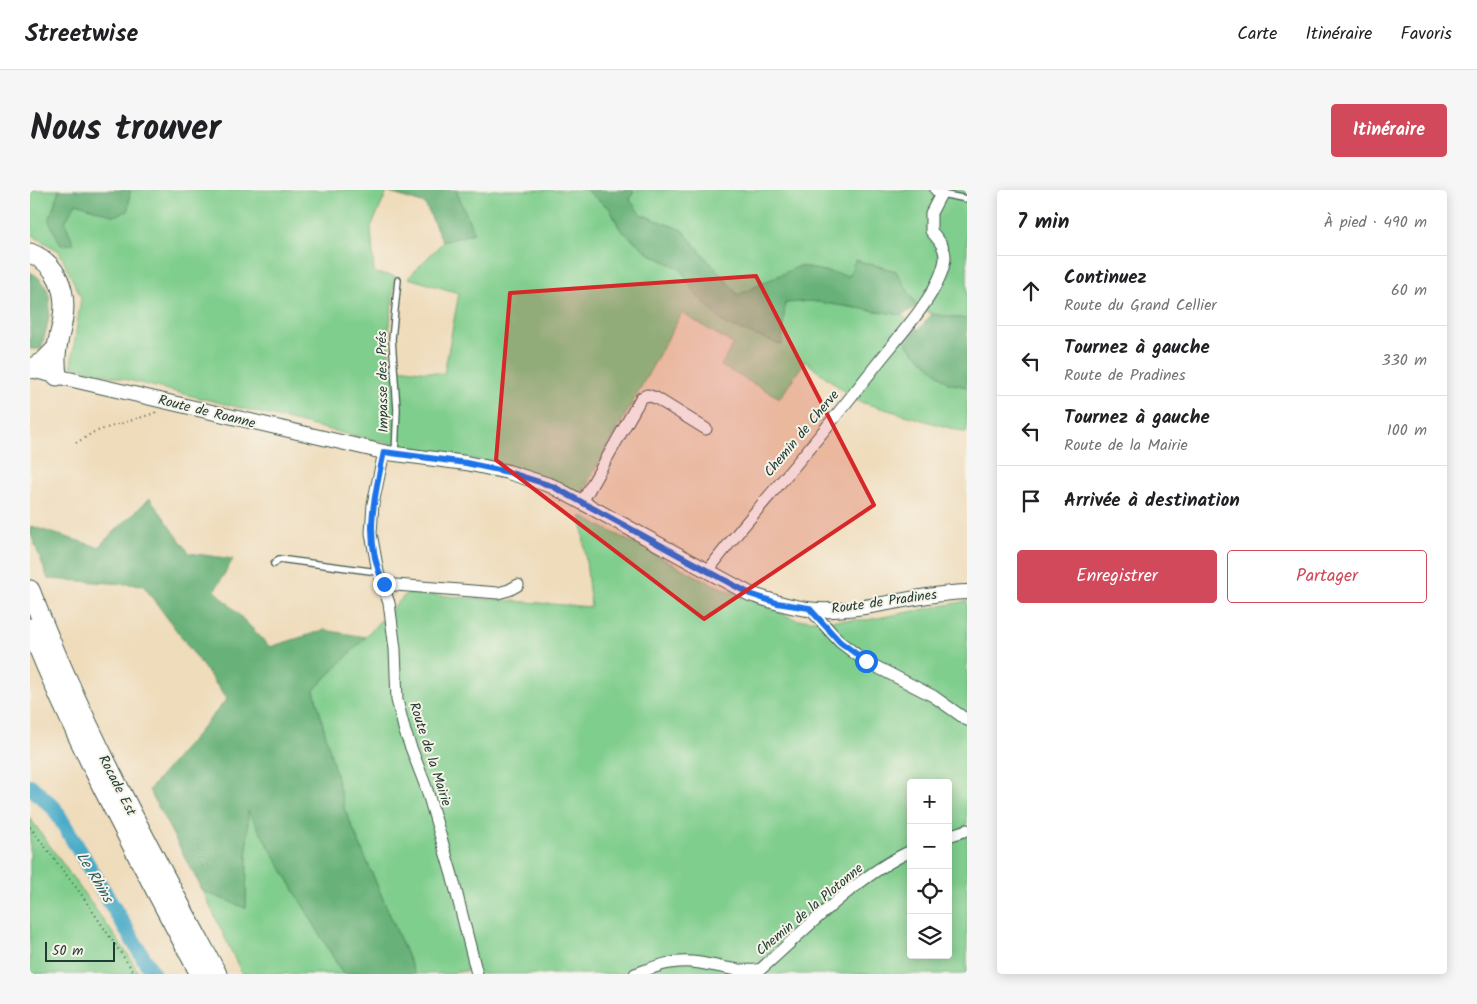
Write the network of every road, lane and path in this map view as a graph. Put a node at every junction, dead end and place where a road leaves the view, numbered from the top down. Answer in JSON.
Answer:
{"nodes":[{"id":1,"x":938,"y":192,"type":"edge"},
{"id":2,"x":967,"y":200,"type":"edge"},
{"id":3,"x":30,"y":253,"type":"edge"},
{"id":4,"x":398,"y":280,"type":"dead end"},
{"id":5,"x":57,"y":348,"type":"junction"},
{"id":6,"x":30,"y":369,"type":"edge"},
{"id":7,"x":57,"y":376,"type":"junction"},
{"id":8,"x":159,"y":399,"type":"junction"},
{"id":9,"x":706,"y":429,"type":"dead end"},
{"id":10,"x":76,"y":443,"type":"dead end"},
{"id":11,"x":390,"y":453,"type":"junction"},
{"id":12,"x":582,"y":502,"type":"junction"},
{"id":13,"x":274,"y":564,"type":"dead end"},
{"id":14,"x":708,"y":571,"type":"junction"},
{"id":15,"x":378,"y":572,"type":"junction"},
{"id":16,"x":384,"y":584,"type":"junction"},
{"id":17,"x":518,"y":584,"type":"dead end"},
{"id":18,"x":30,"y":590,"type":"edge"},
{"id":19,"x":967,"y":592,"type":"edge"},
{"id":20,"x":809,"y":608,"type":"junction"},
{"id":21,"x":30,"y":628,"type":"edge"},
{"id":22,"x":967,"y":720,"type":"edge"},
{"id":23,"x":30,"y":828,"type":"edge"},
{"id":24,"x":967,"y":830,"type":"edge"},
{"id":25,"x":952,"y":835,"type":"edge"},
{"id":26,"x":907,"y":853,"type":"edge"},
{"id":27,"x":135,"y":974,"type":"edge"},
{"id":28,"x":200,"y":974,"type":"edge"},
{"id":29,"x":217,"y":974,"type":"edge"},
{"id":30,"x":477,"y":974,"type":"edge"},
{"id":31,"x":635,"y":974,"type":"edge"}],
"edges":[{"from":1,"to":2,"type":"lane"},
{"from":1,"to":14,"type":"street","name":"Chemin de Cherve"},
{"from":3,"to":5,"type":"highway"},
{"from":4,"to":11,"type":"lane","name":"Impasse des Prés"},
{"from":5,"to":6,"type":"highway"},
{"from":5,"to":7,"type":"highway"},
{"from":6,"to":7,"type":"street","name":"Route de Roanne"},
{"from":7,"to":8,"type":"street","name":"Route de Roanne"},
{"from":8,"to":10,"type":"path"},
{"from":8,"to":11,"type":"street","name":"Route de Roanne"},
{"from":9,"to":12,"type":"street"},
{"from":11,"to":12,"type":"street","name":"Route de Pradines"},
{"from":11,"to":15,"type":"street","name":"Route de la Mairie"},
{"from":12,"to":14,"type":"street","name":"Route de Pradines"},
{"from":13,"to":15,"type":"lane"},
{"from":14,"to":20,"type":"street","name":"Route de Pradines"},
{"from":15,"to":16,"type":"street","name":"Route de la Mairie"},
{"from":16,"to":17,"type":"street"},
{"from":16,"to":30,"type":"street","name":"Route de la Mairie"},
{"from":18,"to":29,"type":"highway","name":"Rocade Est"},
{"from":19,"to":20,"type":"street","name":"Route de Pradines"},
{"from":20,"to":22,"type":"street"},
{"from":21,"to":28,"type":"highway","name":"Rocade Est"},
{"from":23,"to":27,"type":"path"},
{"from":24,"to":25,"type":"street"},
{"from":26,"to":31,"type":"street","name":"Chemin de la Plotonne"}]}
